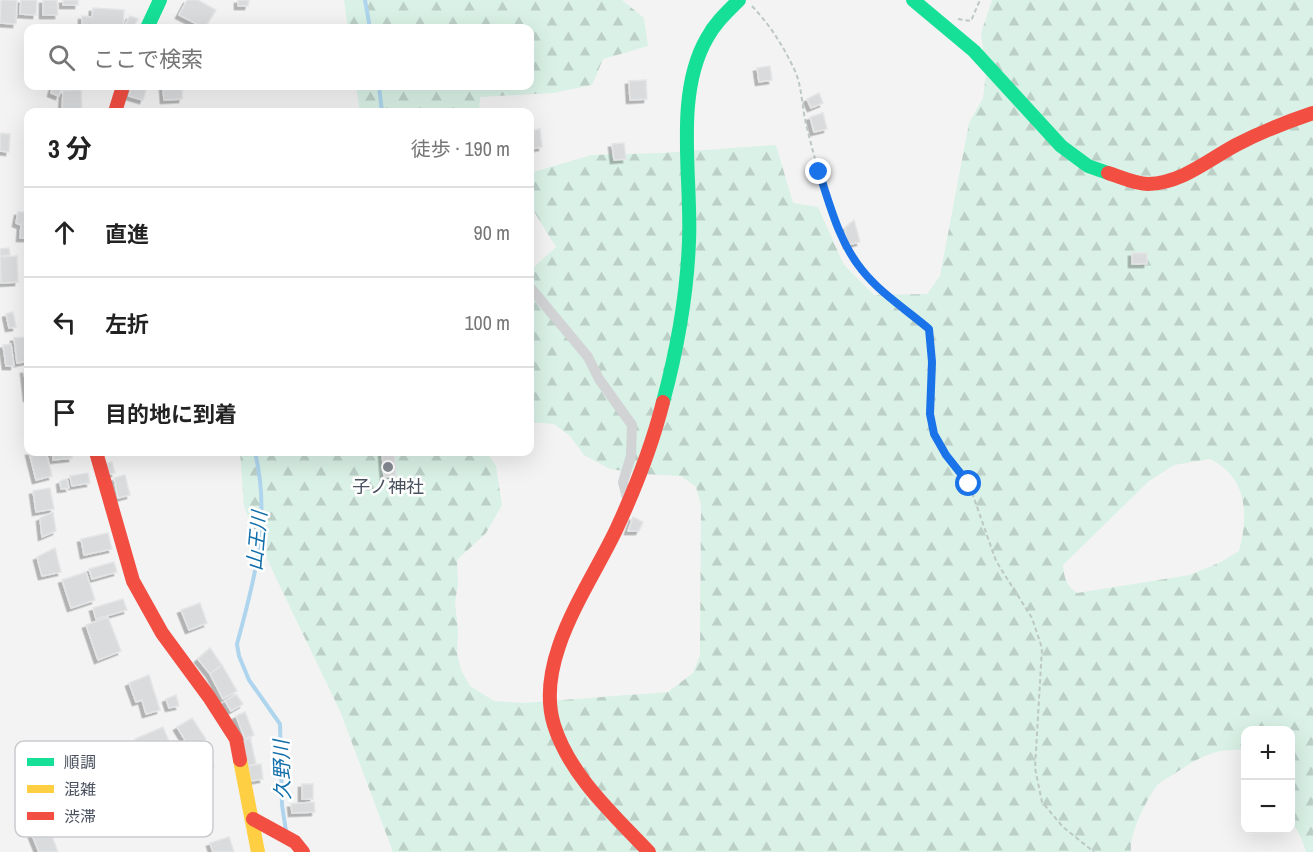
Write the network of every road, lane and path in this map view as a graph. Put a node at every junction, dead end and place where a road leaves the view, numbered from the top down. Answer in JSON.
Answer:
{"nodes":[{"id":1,"x":160,"y":0,"type":"edge"},
{"id":2,"x":739,"y":0,"type":"edge"},
{"id":3,"x":746,"y":0,"type":"edge"},
{"id":4,"x":913,"y":0,"type":"edge"},
{"id":5,"x":980,"y":0,"type":"edge"},
{"id":6,"x":956,"y":18,"type":"dead end"},
{"id":7,"x":149,"y":24,"type":"edge"},
{"id":8,"x":122,"y":90,"type":"edge"},
{"id":9,"x":116,"y":108,"type":"edge"},
{"id":10,"x":1313,"y":113,"type":"edge"},
{"id":11,"x":534,"y":293,"type":"edge"},
{"id":12,"x":97,"y":456,"type":"edge"},
{"id":13,"x":628,"y":502,"type":"junction"},
{"id":14,"x":253,"y":819,"type":"junction"},
{"id":15,"x":299,"y":847,"type":"edge"},
{"id":16,"x":258,"y":852,"type":"edge"},
{"id":17,"x":649,"y":852,"type":"edge"},
{"id":18,"x":1094,"y":852,"type":"edge"}],
"edges":[{"from":1,"to":7,"type":"street"},
{"from":2,"to":13,"type":"street"},
{"from":3,"to":18,"type":"path"},
{"from":4,"to":10,"type":"street"},
{"from":5,"to":6,"type":"path"},
{"from":8,"to":9,"type":"street"},
{"from":11,"to":13,"type":"street"},
{"from":12,"to":14,"type":"street"},
{"from":13,"to":17,"type":"street"},
{"from":14,"to":15,"type":"street"},
{"from":14,"to":16,"type":"street"}]}
